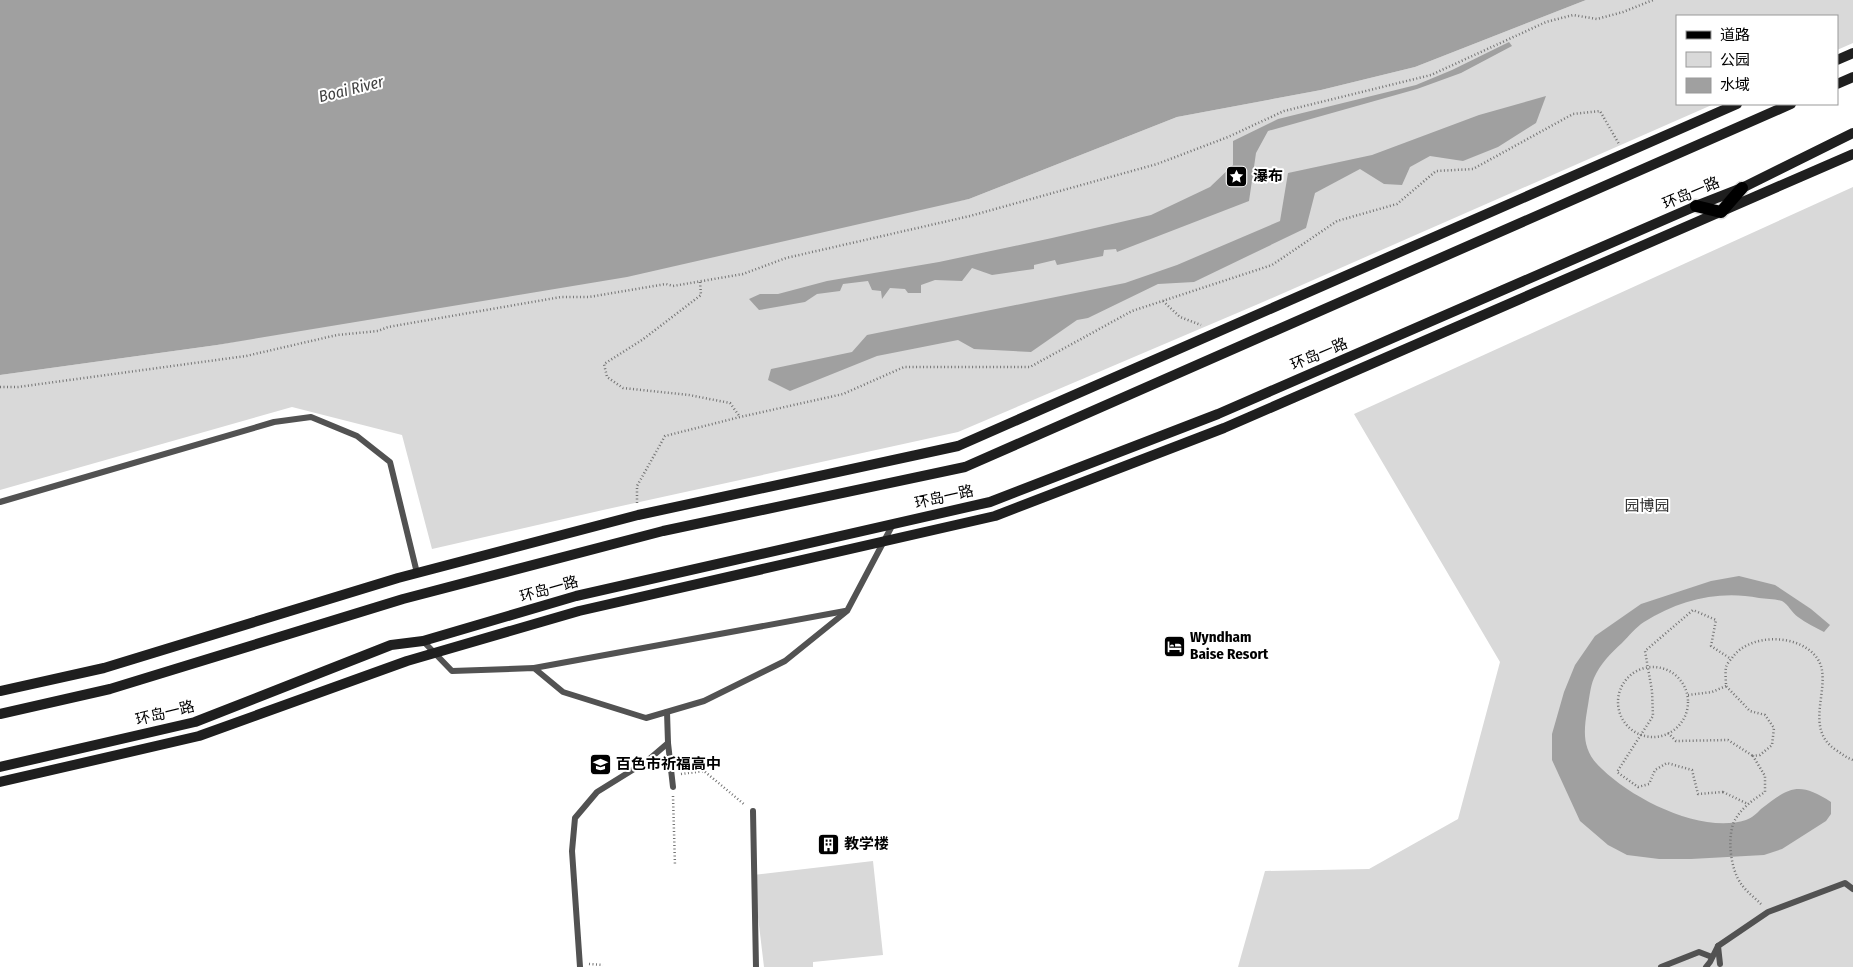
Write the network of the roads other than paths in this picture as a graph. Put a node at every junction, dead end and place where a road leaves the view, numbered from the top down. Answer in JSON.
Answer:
{"nodes":[{"id":1,"x":1853,"y":53,"type":"edge"},
{"id":2,"x":1838,"y":60,"type":"edge"},
{"id":3,"x":1853,"y":77,"type":"edge"},
{"id":4,"x":1838,"y":84,"type":"edge"},
{"id":5,"x":1735,"y":105,"type":"edge"},
{"id":6,"x":1789,"y":105,"type":"edge"},
{"id":7,"x":1853,"y":133,"type":"edge"},
{"id":8,"x":1853,"y":154,"type":"edge"},
{"id":9,"x":1742,"y":188,"type":"junction"},
{"id":10,"x":1696,"y":206,"type":"junction"},
{"id":11,"x":1721,"y":212,"type":"junction"},
{"id":12,"x":0,"y":502,"type":"edge"},
{"id":13,"x":893,"y":524,"type":"junction"},
{"id":14,"x":884,"y":541,"type":"junction"},
{"id":15,"x":417,"y":573,"type":"junction"},
{"id":16,"x":847,"y":611,"type":"junction"},
{"id":17,"x":423,"y":641,"type":"junction"},
{"id":18,"x":434,"y":653,"type":"junction"},
{"id":19,"x":534,"y":668,"type":"junction"},
{"id":20,"x":0,"y":691,"type":"edge"},
{"id":21,"x":667,"y":712,"type":"junction"},
{"id":22,"x":0,"y":714,"type":"edge"},
{"id":23,"x":668,"y":743,"type":"junction"},
{"id":24,"x":0,"y":767,"type":"edge"},
{"id":25,"x":0,"y":782,"type":"edge"},
{"id":26,"x":673,"y":787,"type":"road end"},
{"id":27,"x":753,"y":811,"type":"road end"},
{"id":28,"x":1853,"y":889,"type":"edge"},
{"id":29,"x":1718,"y":946,"type":"junction"},
{"id":30,"x":1712,"y":957,"type":"junction"},
{"id":31,"x":1720,"y":964,"type":"dead end"},
{"id":32,"x":580,"y":967,"type":"edge"},
{"id":33,"x":756,"y":967,"type":"edge"},
{"id":34,"x":1661,"y":967,"type":"edge"},
{"id":35,"x":1706,"y":967,"type":"edge"}],
"edges":[{"from":1,"to":2,"type":"main road"},
{"from":3,"to":4,"type":"main road"},
{"from":5,"to":15,"type":"main road"},
{"from":6,"to":22,"type":"main road","name":"环岛一路"},
{"from":7,"to":9,"type":"main road","name":"环岛一路"},
{"from":8,"to":11,"type":"main road"},
{"from":9,"to":10,"type":"main road","name":"环岛一路"},
{"from":9,"to":11,"type":"main road"},
{"from":10,"to":11,"type":"main road"},
{"from":10,"to":13,"type":"main road","name":"环岛一路"},
{"from":11,"to":14,"type":"main road"},
{"from":12,"to":15,"type":"lane"},
{"from":13,"to":14,"type":"lane"},
{"from":13,"to":17,"type":"main road","name":"环岛一路"},
{"from":14,"to":16,"type":"lane"},
{"from":14,"to":18,"type":"main road"},
{"from":15,"to":20,"type":"main road"},
{"from":16,"to":19,"type":"lane"},
{"from":16,"to":21,"type":"lane"},
{"from":17,"to":18,"type":"lane"},
{"from":17,"to":24,"type":"main road","name":"环岛一路"},
{"from":18,"to":19,"type":"lane"},
{"from":18,"to":25,"type":"main road"},
{"from":19,"to":21,"type":"lane"},
{"from":21,"to":23,"type":"lane"},
{"from":23,"to":26,"type":"lane"},
{"from":23,"to":32,"type":"lane"},
{"from":27,"to":33,"type":"lane"},
{"from":28,"to":29,"type":"lane"},
{"from":29,"to":30,"type":"lane"},
{"from":29,"to":31,"type":"lane"},
{"from":30,"to":34,"type":"lane"},
{"from":30,"to":35,"type":"lane"}]}
